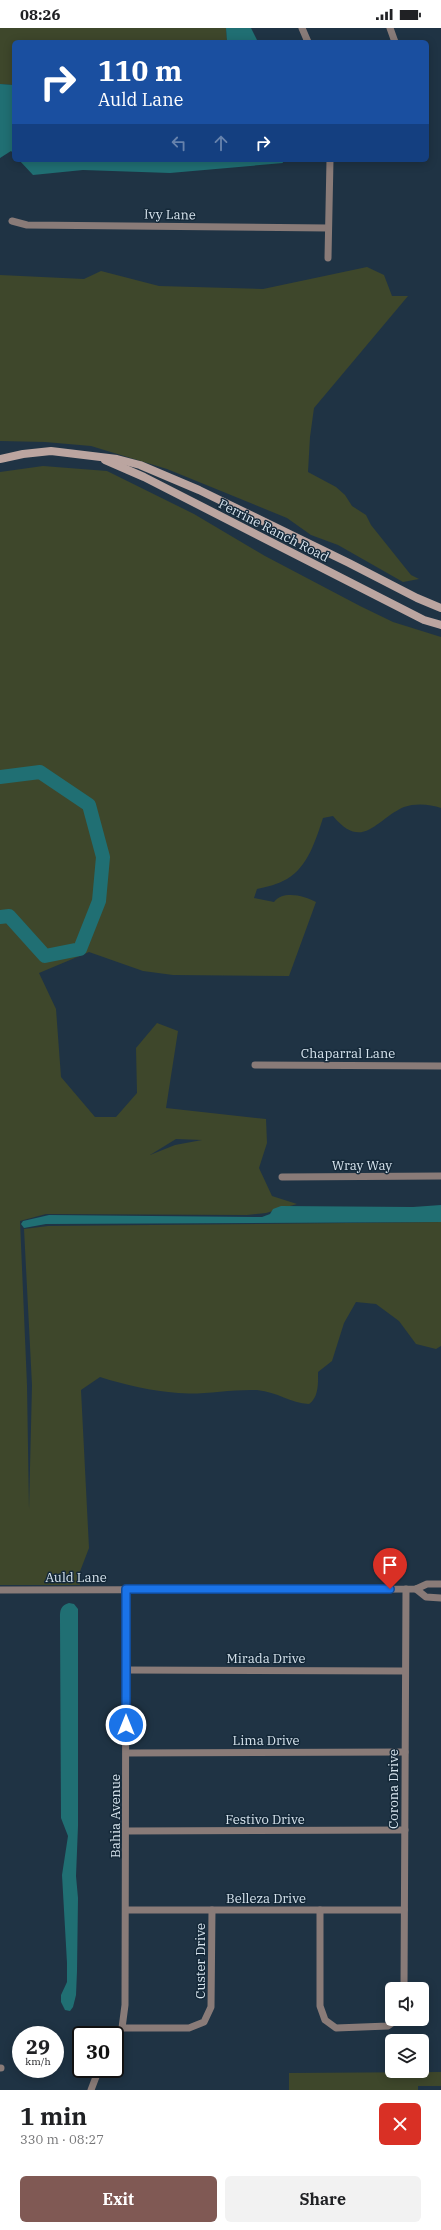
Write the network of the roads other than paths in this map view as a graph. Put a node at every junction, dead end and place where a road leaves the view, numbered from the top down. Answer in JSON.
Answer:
{"nodes":[{"id":1,"x":302,"y":28,"type":"edge"},
{"id":2,"x":390,"y":28,"type":"edge"},
{"id":3,"x":307,"y":40,"type":"edge"},
{"id":4,"x":394,"y":40,"type":"edge"},
{"id":5,"x":330,"y":162,"type":"edge"},
{"id":6,"x":12,"y":221,"type":"dead end"},
{"id":7,"x":328,"y":228,"type":"junction"},
{"id":8,"x":328,"y":258,"type":"dead end"},
{"id":9,"x":96,"y":457,"type":"junction"},
{"id":10,"x":0,"y":459,"type":"edge"},
{"id":11,"x":441,"y":608,"type":"edge"},
{"id":12,"x":441,"y":626,"type":"edge"},
{"id":13,"x":255,"y":1065,"type":"dead end"},
{"id":14,"x":441,"y":1066,"type":"edge"},
{"id":15,"x":441,"y":1176,"type":"edge"},
{"id":16,"x":282,"y":1177,"type":"dead end"},
{"id":17,"x":441,"y":1584,"type":"edge"},
{"id":18,"x":126,"y":1589,"type":"junction"},
{"id":19,"x":406,"y":1589,"type":"junction"},
{"id":20,"x":416,"y":1589,"type":"junction"},
{"id":21,"x":0,"y":1590,"type":"edge"},
{"id":22,"x":441,"y":1598,"type":"edge"},
{"id":23,"x":126,"y":1670,"type":"junction"},
{"id":24,"x":405,"y":1671,"type":"junction"},
{"id":25,"x":405,"y":1752,"type":"junction"},
{"id":26,"x":127,"y":1753,"type":"junction"},
{"id":27,"x":405,"y":1830,"type":"junction"},
{"id":28,"x":126,"y":1831,"type":"junction"},
{"id":29,"x":127,"y":1910,"type":"junction"},
{"id":30,"x":212,"y":1910,"type":"junction"},
{"id":31,"x":320,"y":1910,"type":"junction"},
{"id":32,"x":404,"y":1910,"type":"junction"},
{"id":33,"x":404,"y":1982,"type":"edge"},
{"id":34,"x":122,"y":2026,"type":"edge"},
{"id":35,"x":388,"y":2026,"type":"edge"},
{"id":36,"x":124,"y":2028,"type":"edge"},
{"id":37,"x":96,"y":2078,"type":"edge"},
{"id":38,"x":91,"y":2090,"type":"edge"}],
"edges":[{"from":1,"to":3,"type":"street"},
{"from":2,"to":4,"type":"street"},
{"from":5,"to":7,"type":"street"},
{"from":6,"to":7,"type":"street","name":"Ivy Lane"},
{"from":7,"to":8,"type":"street"},
{"from":9,"to":10,"type":"street","name":"Perrine Ranch Road"},
{"from":9,"to":11,"type":"street","name":"Perrine Ranch Road"},
{"from":9,"to":12,"type":"street","name":"Perrine Ranch Road"},
{"from":13,"to":14,"type":"street","name":"Chaparral Lane"},
{"from":15,"to":16,"type":"street","name":"Wray Way"},
{"from":17,"to":20,"type":"street","name":"Auld Lane"},
{"from":18,"to":19,"type":"street","name":"Auld Lane"},
{"from":18,"to":21,"type":"street","name":"Auld Lane"},
{"from":18,"to":23,"type":"street","name":"Bahia Avenue"},
{"from":19,"to":20,"type":"street","name":"Auld Lane"},
{"from":19,"to":24,"type":"street","name":"Corona Drive"},
{"from":20,"to":22,"type":"street","name":"Auld Lane"},
{"from":23,"to":24,"type":"street","name":"Mirada Drive"},
{"from":23,"to":26,"type":"street","name":"Bahia Avenue"},
{"from":24,"to":25,"type":"street","name":"Corona Drive"},
{"from":25,"to":26,"type":"street","name":"Lima Drive"},
{"from":25,"to":27,"type":"street","name":"Corona Drive"},
{"from":26,"to":28,"type":"street","name":"Bahia Avenue"},
{"from":27,"to":28,"type":"street","name":"Festivo Drive"},
{"from":27,"to":32,"type":"street","name":"Corona Drive"},
{"from":28,"to":29,"type":"street","name":"Bahia Avenue"},
{"from":29,"to":30,"type":"street","name":"Belleza Drive"},
{"from":29,"to":34,"type":"street","name":"Bahia Avenue"},
{"from":30,"to":31,"type":"street","name":"Belleza Drive"},
{"from":30,"to":36,"type":"street","name":"Custer Drive"},
{"from":31,"to":32,"type":"street","name":"Belleza Drive"},
{"from":31,"to":35,"type":"street"},
{"from":32,"to":33,"type":"street","name":"Corona Drive"},
{"from":37,"to":38,"type":"street"}]}
